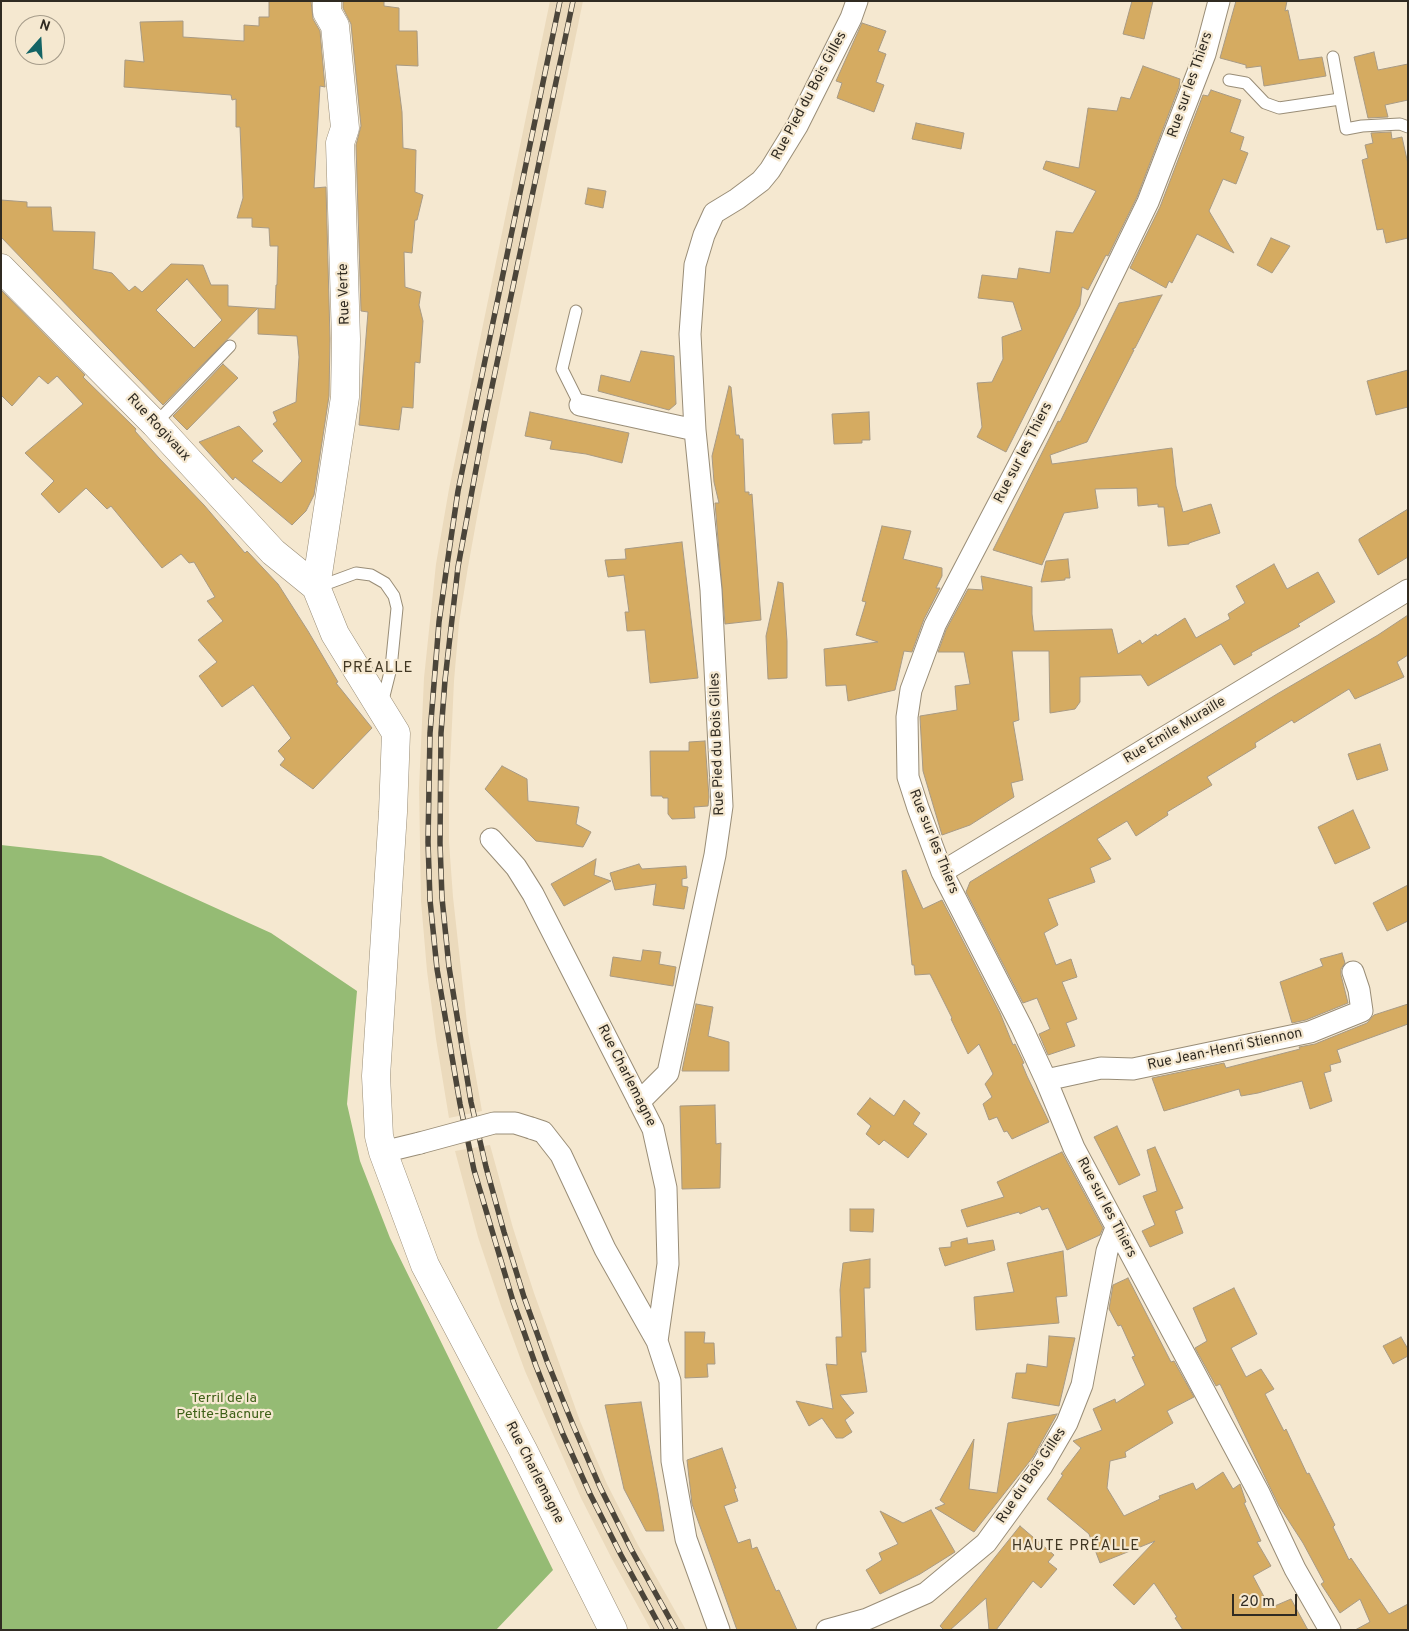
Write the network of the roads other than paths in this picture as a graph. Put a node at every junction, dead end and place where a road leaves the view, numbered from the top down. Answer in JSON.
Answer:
{"nodes":[{"id":1,"x":327,"y":1,"type":"edge"},
{"id":2,"x":857,"y":1,"type":"edge"},
{"id":3,"x":1218,"y":1,"type":"edge"},
{"id":4,"x":1333,"y":57,"type":"dead end"},
{"id":5,"x":1229,"y":80,"type":"dead end"},
{"id":6,"x":1340,"y":99,"type":"junction"},
{"id":7,"x":1408,"y":127,"type":"edge"},
{"id":8,"x":1,"y":268,"type":"edge"},
{"id":9,"x":576,"y":311,"type":"dead end"},
{"id":10,"x":230,"y":346,"type":"dead end"},
{"id":11,"x":580,"y":405,"type":"joint"},
{"id":12,"x":155,"y":424,"type":"junction"},
{"id":13,"x":695,"y":430,"type":"junction"},
{"id":14,"x":322,"y":540,"type":"junction"},
{"id":15,"x":285,"y":563,"type":"junction"},
{"id":16,"x":316,"y":588,"type":"junction"},
{"id":17,"x":1408,"y":590,"type":"edge"},
{"id":18,"x":381,"y":708,"type":"junction"},
{"id":19,"x":491,"y":839,"type":"dead end"},
{"id":20,"x":942,"y":872,"type":"junction"},
{"id":21,"x":1353,"y":972,"type":"dead end"},
{"id":22,"x":1046,"y":1080,"type":"junction"},
{"id":23,"x":639,"y":1102,"type":"junction"},
{"id":24,"x":383,"y":1152,"type":"junction"},
{"id":25,"x":1116,"y":1228,"type":"junction"},
{"id":26,"x":657,"y":1341,"type":"junction"},
{"id":27,"x":613,"y":1630,"type":"edge"},
{"id":28,"x":719,"y":1630,"type":"edge"},
{"id":29,"x":827,"y":1630,"type":"edge"},
{"id":30,"x":1330,"y":1630,"type":"edge"}],
"edges":[{"from":1,"to":14,"type":"street","name":"Rue Verte"},
{"from":2,"to":13,"type":"street","name":"Rue Pied du Bois Gilles"},
{"from":3,"to":20,"type":"street","name":"Rue sur les Thiers"},
{"from":4,"to":6,"type":"lane"},
{"from":5,"to":6,"type":"lane"},
{"from":6,"to":7,"type":"lane"},
{"from":8,"to":12,"type":"street","name":"Rue Rogivaux"},
{"from":9,"to":11,"type":"lane"},
{"from":10,"to":12,"type":"lane"},
{"from":11,"to":13,"type":"street"},
{"from":12,"to":15,"type":"street","name":"Rue Rogivaux"},
{"from":13,"to":23,"type":"street","name":"Rue Pied du Bois Gilles"},
{"from":14,"to":15,"type":"street"},
{"from":14,"to":16,"type":"street","name":"Rue Verte"},
{"from":15,"to":16,"type":"street","name":"Rue Rogivaux"},
{"from":16,"to":18,"type":"street","name":"Rue Charlemagne"},
{"from":16,"to":18,"type":"lane"},
{"from":17,"to":20,"type":"street","name":"Rue Emile Muraille"},
{"from":18,"to":24,"type":"street","name":"Rue Charlemagne"},
{"from":19,"to":23,"type":"street","name":"Rue Charlemagne"},
{"from":20,"to":22,"type":"street","name":"Rue sur les Thiers"},
{"from":21,"to":22,"type":"street","name":"Rue Jean-Henri Stiennon"},
{"from":22,"to":25,"type":"street","name":"Rue sur les Thiers"},
{"from":23,"to":26,"type":"street","name":"Rue Charlemagne"},
{"from":24,"to":26,"type":"street","name":"Rue Charlemagne","bridge":true},
{"from":24,"to":27,"type":"street","name":"Rue Charlemagne"},
{"from":25,"to":29,"type":"street","name":"Rue du Bois Gilles"},
{"from":25,"to":30,"type":"street","name":"Rue sur les Thiers"},
{"from":26,"to":28,"type":"street","name":"Rue Charlemagne"}]}
